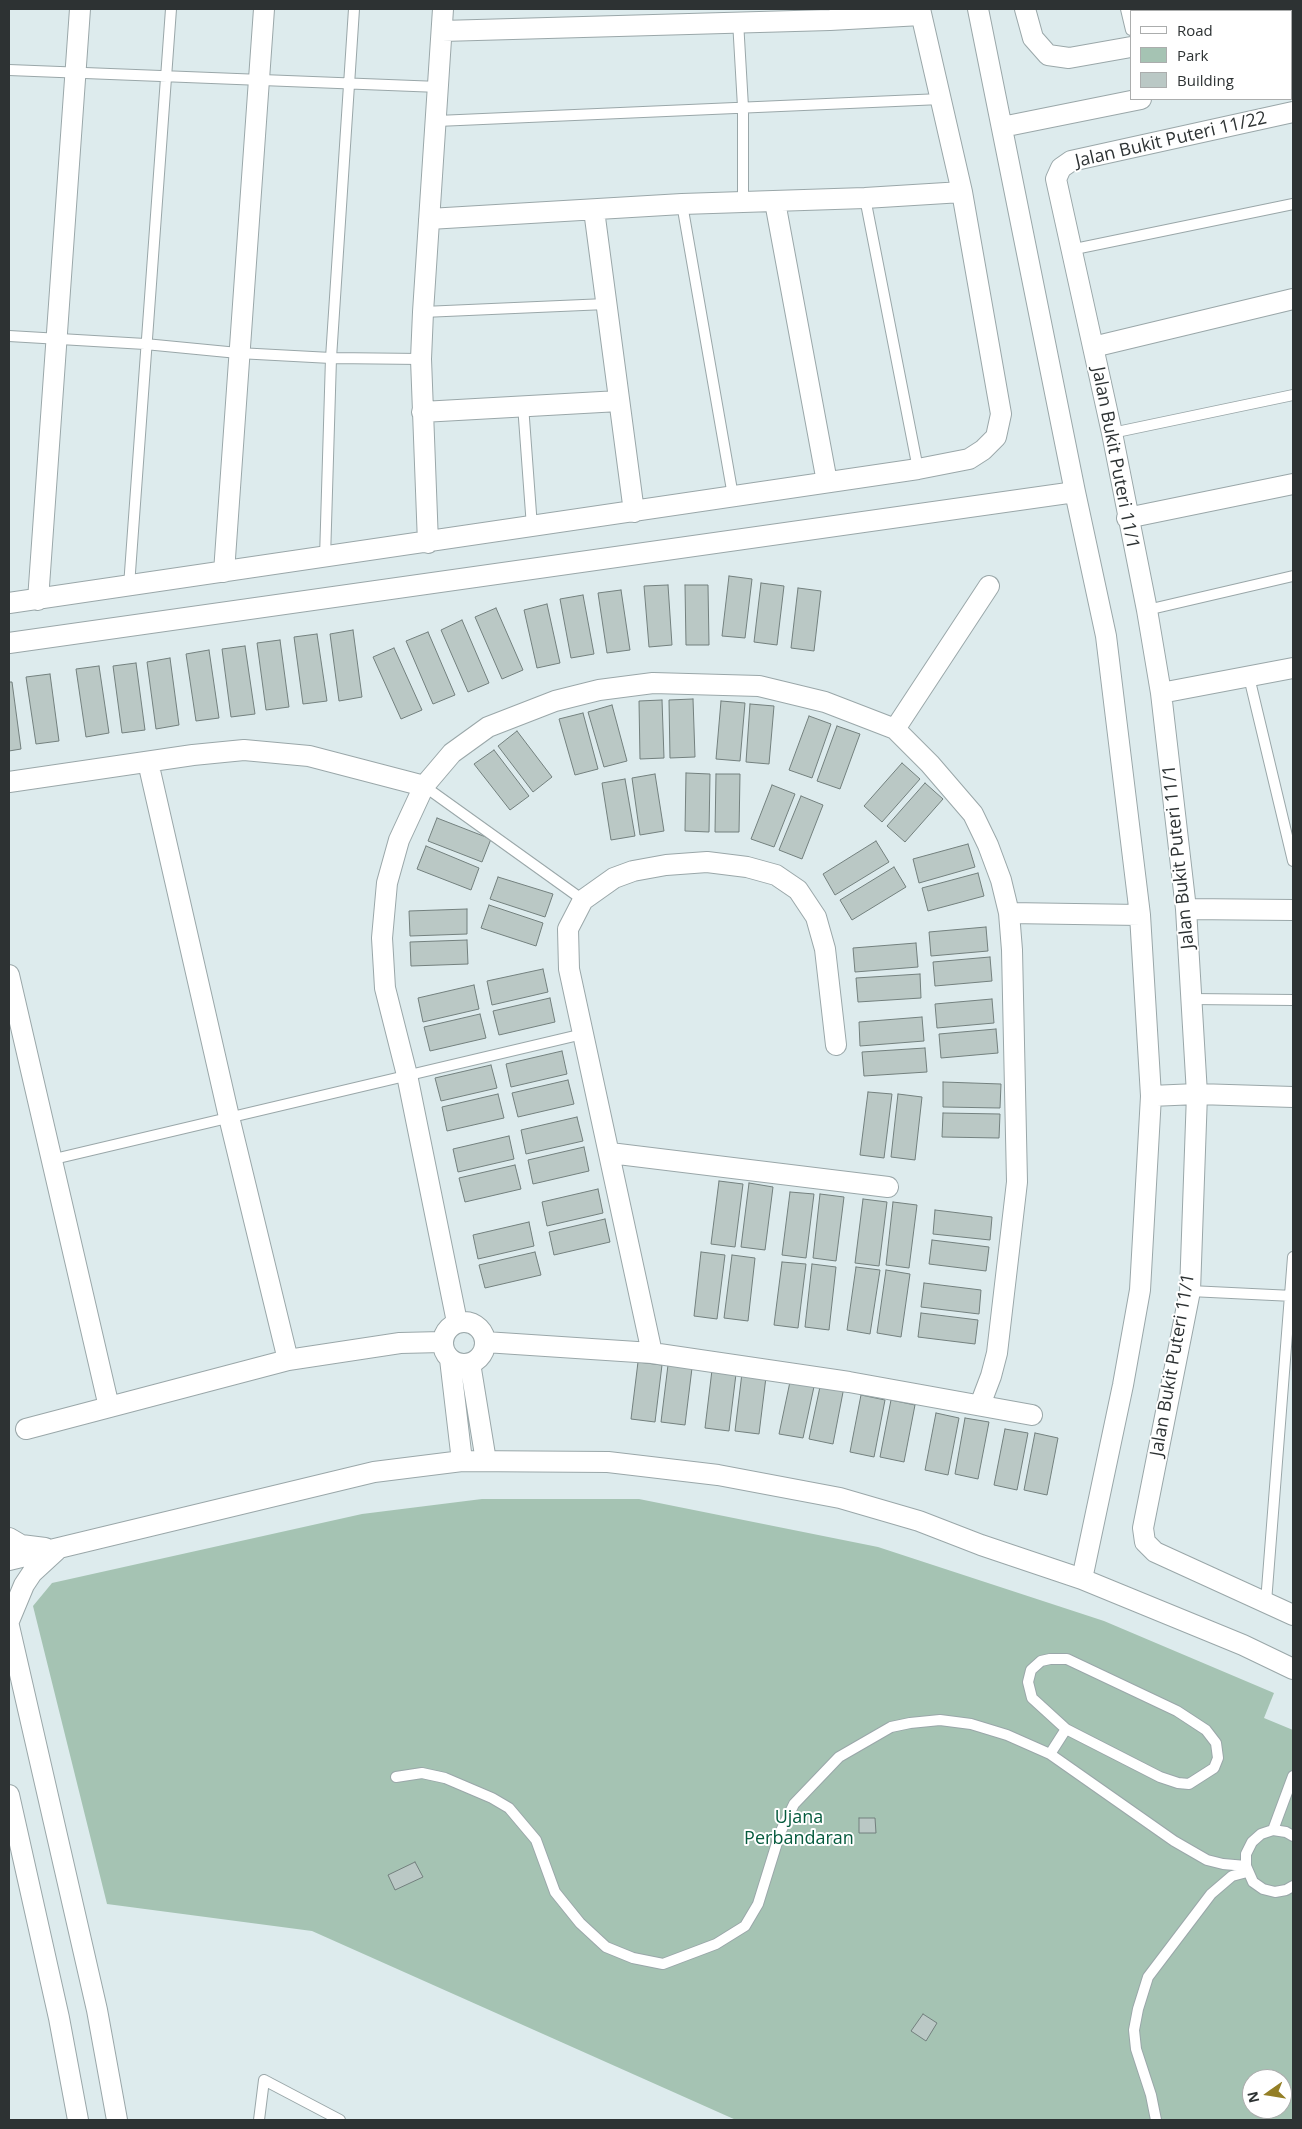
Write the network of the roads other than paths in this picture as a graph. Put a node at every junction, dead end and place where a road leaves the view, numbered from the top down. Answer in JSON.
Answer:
{"nodes":[{"id":1,"x":80,"y":9,"type":"edge"},
{"id":2,"x":171,"y":9,"type":"edge"},
{"id":3,"x":264,"y":9,"type":"edge"},
{"id":4,"x":354,"y":9,"type":"edge"},
{"id":5,"x":443,"y":9,"type":"edge"},
{"id":6,"x":978,"y":9,"type":"edge"},
{"id":7,"x":1126,"y":9,"type":"edge"},
{"id":8,"x":921,"y":12,"type":"edge"},
{"id":9,"x":829,"y":14,"type":"edge"},
{"id":10,"x":737,"y":15,"type":"edge"},
{"id":11,"x":1027,"y":16,"type":"edge"},
{"id":12,"x":1130,"y":26,"type":"edge"},
{"id":13,"x":442,"y":31,"type":"junction"},
{"id":14,"x":1130,"y":47,"type":"edge"},
{"id":15,"x":9,"y":70,"type":"edge"},
{"id":16,"x":76,"y":73,"type":"junction"},
{"id":17,"x":167,"y":77,"type":"junction"},
{"id":18,"x":258,"y":81,"type":"junction"},
{"id":19,"x":350,"y":84,"type":"junction"},
{"id":20,"x":439,"y":87,"type":"junction"},
{"id":21,"x":941,"y":100,"type":"junction"},
{"id":22,"x":1136,"y":100,"type":"edge"},
{"id":23,"x":743,"y":108,"type":"junction"},
{"id":24,"x":1293,"y":112,"type":"edge"},
{"id":25,"x":437,"y":121,"type":"junction"},
{"id":26,"x":1002,"y":127,"type":"junction"},
{"id":27,"x":1056,"y":179,"type":"joint"},
{"id":28,"x":962,"y":192,"type":"junction"},
{"id":29,"x":866,"y":198,"type":"junction"},
{"id":30,"x":775,"y":202,"type":"junction"},
{"id":31,"x":743,"y":203,"type":"junction"},
{"id":32,"x":682,"y":204,"type":"junction"},
{"id":33,"x":1293,"y":204,"type":"edge"},
{"id":34,"x":594,"y":210,"type":"junction"},
{"id":35,"x":429,"y":219,"type":"junction"},
{"id":36,"x":1070,"y":250,"type":"junction"},
{"id":37,"x":1293,"y":299,"type":"edge"},
{"id":38,"x":606,"y":304,"type":"junction"},
{"id":39,"x":423,"y":312,"type":"junction"},
{"id":40,"x":9,"y":336,"type":"edge"},
{"id":41,"x":56,"y":338,"type":"junction"},
{"id":42,"x":145,"y":344,"type":"junction"},
{"id":43,"x":1093,"y":347,"type":"junction"},
{"id":44,"x":238,"y":353,"type":"junction"},
{"id":45,"x":331,"y":358,"type":"junction"},
{"id":46,"x":421,"y":359,"type":"junction"},
{"id":47,"x":1293,"y":394,"type":"edge"},
{"id":48,"x":619,"y":401,"type":"junction"},
{"id":49,"x":523,"y":405,"type":"junction"},
{"id":50,"x":422,"y":412,"type":"junction"},
{"id":51,"x":1112,"y":433,"type":"junction"},
{"id":52,"x":918,"y":469,"type":"junction"},
{"id":53,"x":828,"y":482,"type":"junction"},
{"id":54,"x":1293,"y":484,"type":"edge"},
{"id":55,"x":1075,"y":492,"type":"junction"},
{"id":56,"x":733,"y":496,"type":"junction"},
{"id":57,"x":634,"y":512,"type":"junction"},
{"id":58,"x":1127,"y":518,"type":"junction"},
{"id":59,"x":532,"y":527,"type":"junction"},
{"id":60,"x":428,"y":543,"type":"junction"},
{"id":61,"x":325,"y":558,"type":"junction"},
{"id":62,"x":224,"y":572,"type":"junction"},
{"id":63,"x":1293,"y":576,"type":"edge"},
{"id":64,"x":129,"y":586,"type":"junction"},
{"id":65,"x":989,"y":586,"type":"dead end"},
{"id":66,"x":38,"y":600,"type":"junction"},
{"id":67,"x":9,"y":603,"type":"edge"},
{"id":68,"x":1147,"y":610,"type":"junction"},
{"id":69,"x":9,"y":643,"type":"edge"},
{"id":70,"x":1293,"y":668,"type":"edge"},
{"id":71,"x":1249,"y":676,"type":"junction"},
{"id":72,"x":1161,"y":692,"type":"junction"},
{"id":73,"x":895,"y":729,"type":"junction"},
{"id":74,"x":148,"y":762,"type":"junction"},
{"id":75,"x":9,"y":782,"type":"edge"},
{"id":76,"x":424,"y":786,"type":"junction"},
{"id":77,"x":1293,"y":861,"type":"edge"},
{"id":78,"x":582,"y":900,"type":"junction"},
{"id":79,"x":1186,"y":909,"type":"junction"},
{"id":80,"x":1293,"y":910,"type":"edge"},
{"id":81,"x":1009,"y":913,"type":"junction"},
{"id":82,"x":1140,"y":915,"type":"junction"},
{"id":83,"x":9,"y":975,"type":"edge"},
{"id":84,"x":1191,"y":999,"type":"junction"},
{"id":85,"x":1293,"y":1000,"type":"edge"},
{"id":86,"x":583,"y":1034,"type":"junction"},
{"id":87,"x":836,"y":1045,"type":"dead end"},
{"id":88,"x":406,"y":1075,"type":"junction"},
{"id":89,"x":1197,"y":1094,"type":"junction"},
{"id":90,"x":1152,"y":1096,"type":"junction"},
{"id":91,"x":1293,"y":1097,"type":"edge"},
{"id":92,"x":229,"y":1117,"type":"junction"},
{"id":93,"x":610,"y":1153,"type":"junction"},
{"id":94,"x":50,"y":1160,"type":"junction"},
{"id":95,"x":888,"y":1187,"type":"dead end"},
{"id":96,"x":1293,"y":1257,"type":"edge"},
{"id":97,"x":1190,"y":1291,"type":"junction"},
{"id":98,"x":1292,"y":1296,"type":"edge"},
{"id":99,"x":458,"y":1322,"type":"junction"},
{"id":100,"x":485,"y":1342,"type":"junction"},
{"id":101,"x":652,"y":1353,"type":"junction"},
{"id":102,"x":454,"y":1355,"type":"junction"},
{"id":103,"x":288,"y":1360,"type":"junction"},
{"id":104,"x":980,"y":1406,"type":"junction"},
{"id":105,"x":109,"y":1407,"type":"junction"},
{"id":106,"x":1032,"y":1415,"type":"dead end"},
{"id":107,"x":26,"y":1428,"type":"dead end"},
{"id":108,"x":462,"y":1461,"type":"junction"},
{"id":109,"x":486,"y":1461,"type":"junction"},
{"id":110,"x":9,"y":1538,"type":"edge"},
{"id":111,"x":57,"y":1550,"type":"junction"},
{"id":112,"x":9,"y":1560,"type":"edge"},
{"id":113,"x":1082,"y":1579,"type":"junction"},
{"id":114,"x":1266,"y":1602,"type":"junction"},
{"id":115,"x":1293,"y":1615,"type":"edge"},
{"id":116,"x":9,"y":1621,"type":"edge"},
{"id":117,"x":9,"y":1626,"type":"edge"},
{"id":118,"x":1293,"y":1669,"type":"edge"},
{"id":119,"x":1066,"y":1729,"type":"junction"},
{"id":120,"x":1050,"y":1754,"type":"junction"},
{"id":121,"x":1293,"y":1776,"type":"edge"},
{"id":122,"x":396,"y":1778,"type":"dead end"},
{"id":123,"x":9,"y":1795,"type":"edge"},
{"id":124,"x":1273,"y":1830,"type":"junction"},
{"id":125,"x":1293,"y":1836,"type":"edge"},
{"id":126,"x":1247,"y":1869,"type":"junction"},
{"id":127,"x":1293,"y":1886,"type":"edge"},
{"id":128,"x":78,"y":2120,"type":"edge"},
{"id":129,"x":117,"y":2120,"type":"edge"},
{"id":130,"x":259,"y":2120,"type":"edge"},
{"id":131,"x":340,"y":2120,"type":"edge"},
{"id":132,"x":1156,"y":2120,"type":"edge"}],
"edges":[{"from":1,"to":16,"type":"street"},
{"from":2,"to":17,"type":"lane"},
{"from":3,"to":18,"type":"street"},
{"from":4,"to":19,"type":"lane"},
{"from":5,"to":13,"type":"street"},
{"from":6,"to":26,"type":"street"},
{"from":7,"to":12,"type":"lane"},
{"from":8,"to":9,"type":"street"},
{"from":8,"to":21,"type":"street"},
{"from":9,"to":10,"type":"street"},
{"from":10,"to":13,"type":"street"},
{"from":10,"to":23,"type":"lane"},
{"from":11,"to":14,"type":"street"},
{"from":13,"to":20,"type":"street"},
{"from":15,"to":16,"type":"lane"},
{"from":16,"to":17,"type":"lane"},
{"from":16,"to":41,"type":"street"},
{"from":17,"to":18,"type":"lane"},
{"from":17,"to":42,"type":"lane"},
{"from":18,"to":19,"type":"lane"},
{"from":18,"to":44,"type":"street"},
{"from":19,"to":20,"type":"lane"},
{"from":19,"to":45,"type":"lane"},
{"from":20,"to":25,"type":"street"},
{"from":21,"to":23,"type":"lane"},
{"from":21,"to":28,"type":"street"},
{"from":22,"to":26,"type":"street"},
{"from":23,"to":25,"type":"lane"},
{"from":23,"to":31,"type":"lane"},
{"from":24,"to":27,"type":"street","name":"Jalan Bukit Puteri 11/22"},
{"from":25,"to":35,"type":"street"},
{"from":26,"to":55,"type":"street"},
{"from":27,"to":36,"type":"street","name":"Jalan Bukit Puteri 11/1"},
{"from":28,"to":29,"type":"street"},
{"from":28,"to":52,"type":"street"},
{"from":29,"to":30,"type":"street"},
{"from":29,"to":52,"type":"lane"},
{"from":30,"to":31,"type":"street"},
{"from":30,"to":53,"type":"street"},
{"from":31,"to":32,"type":"street"},
{"from":32,"to":34,"type":"street"},
{"from":32,"to":56,"type":"lane"},
{"from":33,"to":36,"type":"lane"},
{"from":34,"to":35,"type":"street"},
{"from":34,"to":38,"type":"street"},
{"from":35,"to":39,"type":"street"},
{"from":36,"to":43,"type":"street","name":"Jalan Bukit Puteri 11/1"},
{"from":37,"to":43,"type":"street"},
{"from":38,"to":39,"type":"lane"},
{"from":38,"to":48,"type":"street"},
{"from":39,"to":46,"type":"street"},
{"from":40,"to":41,"type":"lane"},
{"from":41,"to":42,"type":"lane"},
{"from":41,"to":66,"type":"street"},
{"from":42,"to":44,"type":"lane"},
{"from":42,"to":64,"type":"lane"},
{"from":43,"to":51,"type":"street","name":"Jalan Bukit Puteri 11/1"},
{"from":44,"to":45,"type":"lane"},
{"from":44,"to":62,"type":"street"},
{"from":45,"to":46,"type":"lane"},
{"from":45,"to":61,"type":"lane"},
{"from":46,"to":50,"type":"street"},
{"from":47,"to":51,"type":"lane"},
{"from":48,"to":49,"type":"street"},
{"from":48,"to":57,"type":"street"},
{"from":49,"to":50,"type":"street"},
{"from":49,"to":59,"type":"lane"},
{"from":50,"to":60,"type":"street"},
{"from":51,"to":58,"type":"street","name":"Jalan Bukit Puteri 11/1"},
{"from":52,"to":53,"type":"street"},
{"from":53,"to":56,"type":"street"},
{"from":54,"to":58,"type":"street"},
{"from":55,"to":69,"type":"street"},
{"from":55,"to":82,"type":"street"},
{"from":56,"to":57,"type":"street"},
{"from":57,"to":59,"type":"street"},
{"from":58,"to":68,"type":"street","name":"Jalan Bukit Puteri 11/1"},
{"from":59,"to":60,"type":"street"},
{"from":60,"to":61,"type":"street"},
{"from":61,"to":62,"type":"street"},
{"from":62,"to":64,"type":"street"},
{"from":63,"to":68,"type":"lane"},
{"from":64,"to":66,"type":"street"},
{"from":65,"to":73,"type":"street"},
{"from":66,"to":67,"type":"street"},
{"from":68,"to":72,"type":"street","name":"Jalan Bukit Puteri 11/1"},
{"from":70,"to":71,"type":"street"},
{"from":71,"to":72,"type":"street"},
{"from":71,"to":77,"type":"lane"},
{"from":72,"to":79,"type":"street","name":"Jalan Bukit Puteri 11/1"},
{"from":73,"to":76,"type":"street"},
{"from":73,"to":81,"type":"street"},
{"from":74,"to":75,"type":"street"},
{"from":74,"to":76,"type":"street"},
{"from":74,"to":92,"type":"street"},
{"from":76,"to":78,"type":"lane"},
{"from":76,"to":88,"type":"street"},
{"from":78,"to":86,"type":"street"},
{"from":78,"to":87,"type":"street"},
{"from":79,"to":80,"type":"street"},
{"from":79,"to":84,"type":"street","name":"Jalan Bukit Puteri 11/1"},
{"from":81,"to":82,"type":"street"},
{"from":81,"to":104,"type":"street"},
{"from":82,"to":90,"type":"street"},
{"from":83,"to":94,"type":"street"},
{"from":84,"to":85,"type":"lane"},
{"from":84,"to":89,"type":"street","name":"Jalan Bukit Puteri 11/1"},
{"from":86,"to":88,"type":"lane"},
{"from":86,"to":93,"type":"street"},
{"from":88,"to":92,"type":"lane"},
{"from":88,"to":99,"type":"street"},
{"from":89,"to":90,"type":"street"},
{"from":89,"to":91,"type":"street"},
{"from":89,"to":97,"type":"street","name":"Jalan Bukit Puteri 11/1"},
{"from":90,"to":113,"type":"street"},
{"from":92,"to":94,"type":"lane"},
{"from":92,"to":103,"type":"street"},
{"from":93,"to":95,"type":"street"},
{"from":93,"to":101,"type":"street"},
{"from":94,"to":105,"type":"street"},
{"from":96,"to":98,"type":"lane"},
{"from":97,"to":98,"type":"lane"},
{"from":97,"to":114,"type":"street","name":"Jalan Bukit Puteri 11/1"},
{"from":98,"to":114,"type":"lane"},
{"from":99,"to":100,"type":"street"},
{"from":99,"to":102,"type":"street"},
{"from":100,"to":101,"type":"street"},
{"from":100,"to":102,"type":"street"},
{"from":101,"to":104,"type":"street"},
{"from":102,"to":103,"type":"street"},
{"from":102,"to":108,"type":"street"},
{"from":102,"to":109,"type":"street"},
{"from":103,"to":105,"type":"street"},
{"from":104,"to":106,"type":"street"},
{"from":105,"to":107,"type":"street"},
{"from":108,"to":109,"type":"street"},
{"from":108,"to":111,"type":"street"},
{"from":109,"to":113,"type":"street"},
{"from":110,"to":111,"type":"street"},
{"from":111,"to":112,"type":"street"},
{"from":111,"to":116,"type":"street"},
{"from":113,"to":118,"type":"street"},
{"from":114,"to":115,"type":"street"},
{"from":117,"to":129,"type":"street"},
{"from":119,"to":119,"type":"lane"},
{"from":119,"to":120,"type":"lane"},
{"from":120,"to":122,"type":"lane"},
{"from":120,"to":126,"type":"lane"},
{"from":121,"to":124,"type":"lane"},
{"from":123,"to":128,"type":"street"},
{"from":124,"to":125,"type":"lane"},
{"from":124,"to":126,"type":"lane"},
{"from":126,"to":127,"type":"lane"},
{"from":126,"to":132,"type":"lane"},
{"from":130,"to":131,"type":"lane"}]}
